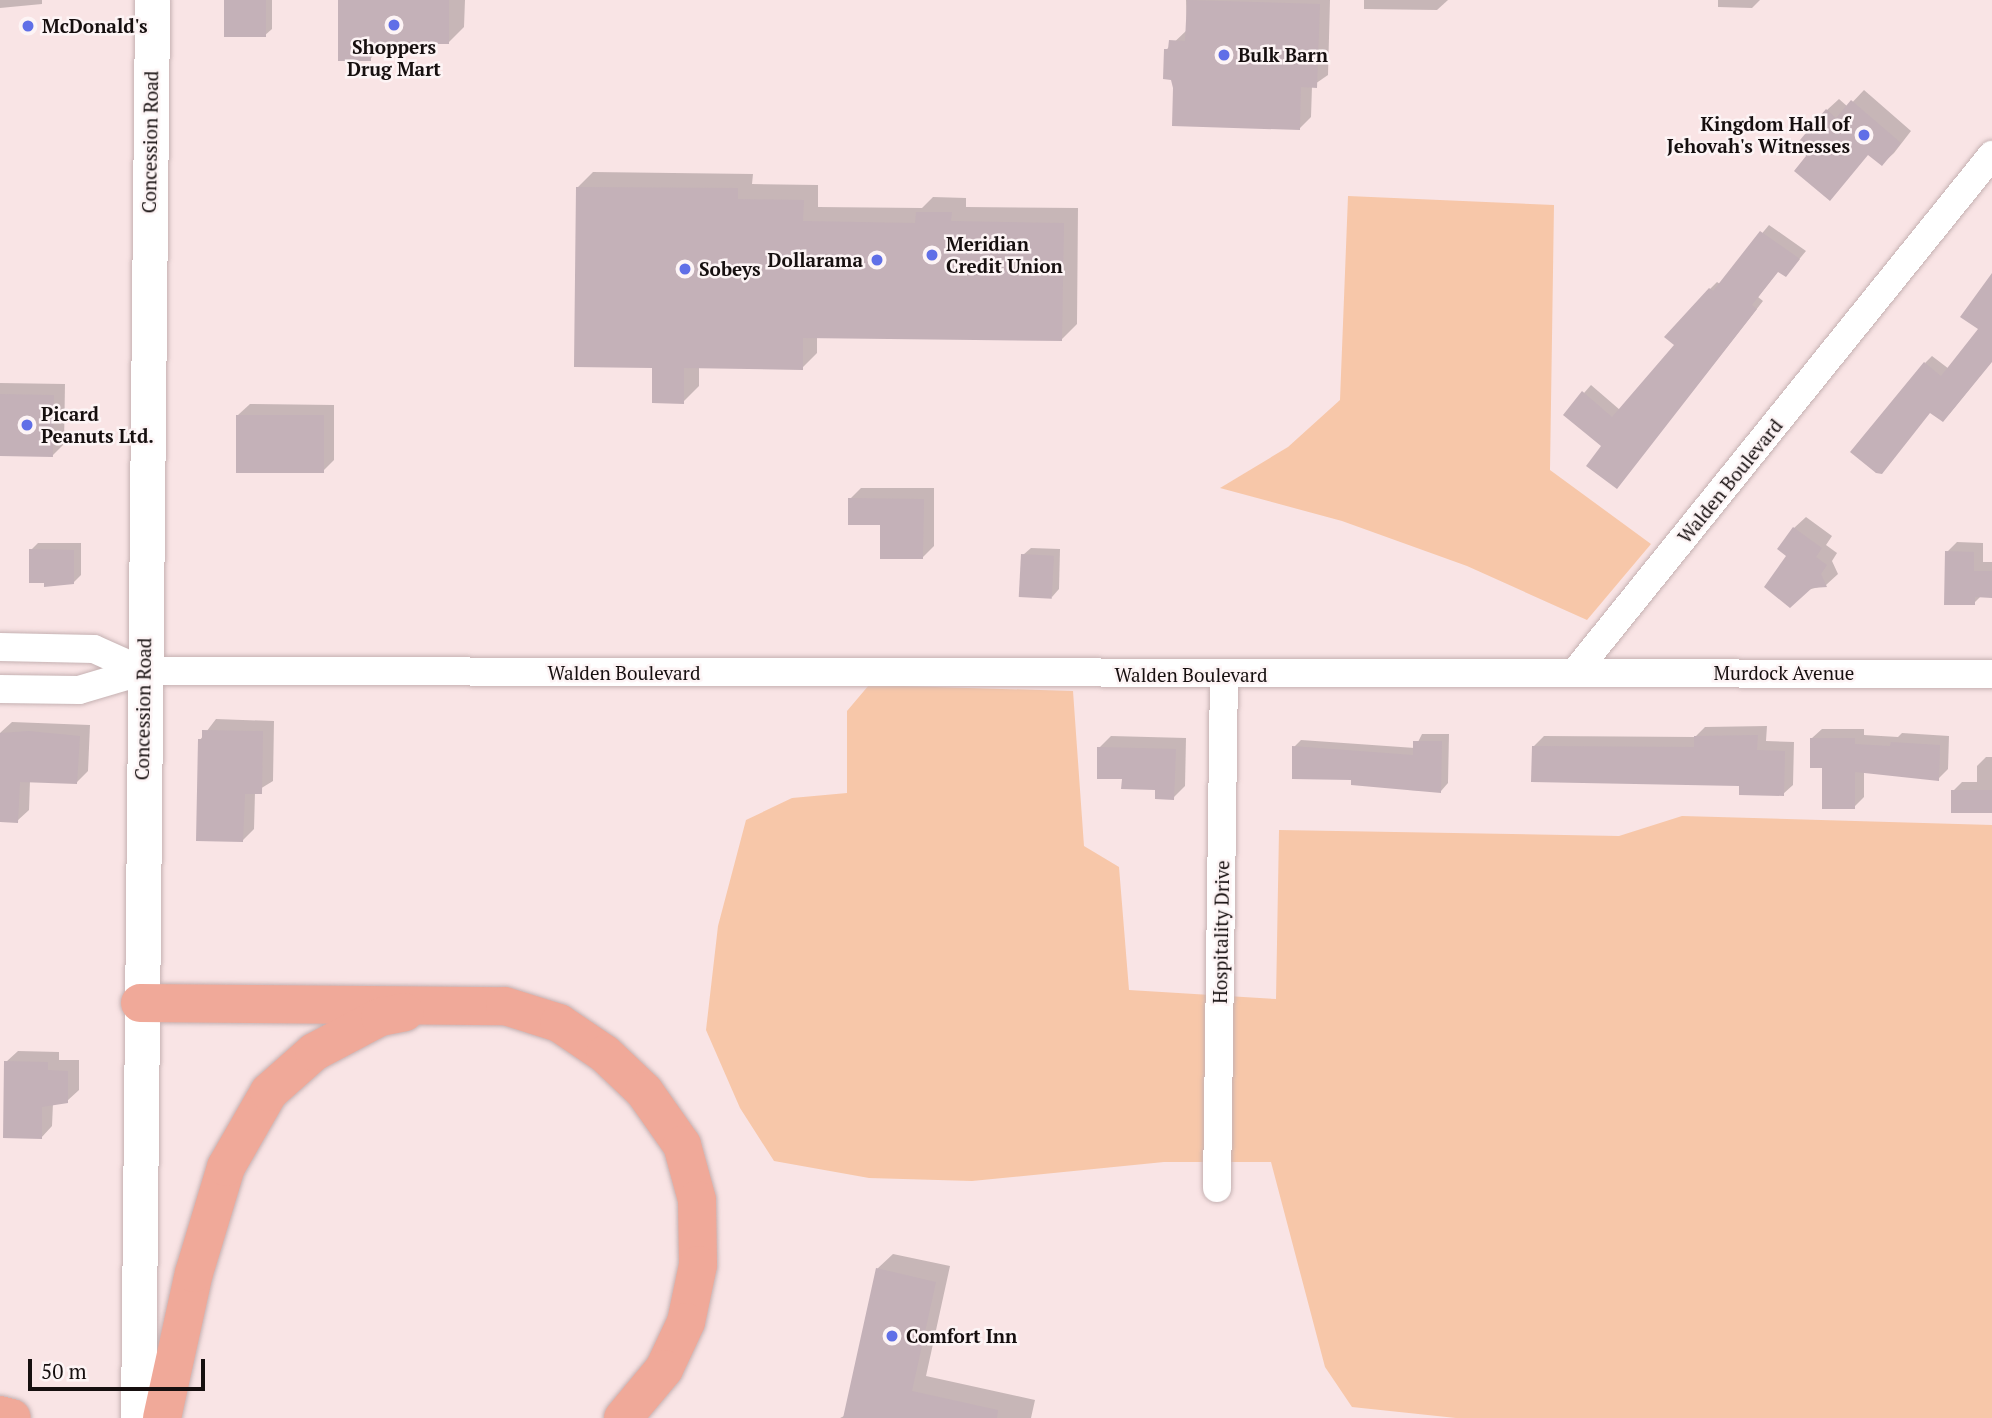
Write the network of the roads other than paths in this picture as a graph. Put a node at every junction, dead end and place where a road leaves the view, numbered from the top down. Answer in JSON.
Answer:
{"nodes":[{"id":1,"x":152,"y":0,"type":"edge"},
{"id":2,"x":1992,"y":155,"type":"edge"},
{"id":3,"x":0,"y":647,"type":"edge"},
{"id":4,"x":143,"y":671,"type":"junction"},
{"id":5,"x":1576,"y":671,"type":"junction"},
{"id":6,"x":1992,"y":674,"type":"edge"},
{"id":7,"x":1224,"y":676,"type":"junction"},
{"id":8,"x":0,"y":689,"type":"edge"},
{"id":9,"x":141,"y":1003,"type":"junction"},
{"id":10,"x":444,"y":1003,"type":"junction"},
{"id":11,"x":1217,"y":1188,"type":"dead end"},
{"id":12,"x":0,"y":1415,"type":"edge"},
{"id":13,"x":12,"y":1418,"type":"edge"},
{"id":14,"x":138,"y":1418,"type":"edge"},
{"id":15,"x":162,"y":1418,"type":"edge"},
{"id":16,"x":623,"y":1418,"type":"edge"}],
"edges":[{"from":1,"to":4,"type":"street","name":"Concession Road"},
{"from":2,"to":5,"type":"street","name":"Walden Boulevard"},
{"from":3,"to":4,"type":"street","name":"Walden Boulevard"},
{"from":4,"to":7,"type":"street","name":"Walden Boulevard"},
{"from":4,"to":8,"type":"street","name":"Walden Boulevard"},
{"from":4,"to":9,"type":"street","name":"Concession Road"},
{"from":5,"to":6,"type":"street","name":"Murdock Avenue"},
{"from":5,"to":7,"type":"street","name":"Walden Boulevard"},
{"from":7,"to":11,"type":"street","name":"Hospitality Drive"},
{"from":9,"to":10,"type":"highway"},
{"from":9,"to":14,"type":"street","name":"Concession Road"},
{"from":10,"to":15,"type":"highway"},
{"from":10,"to":16,"type":"highway"},
{"from":12,"to":13,"type":"highway"}]}
